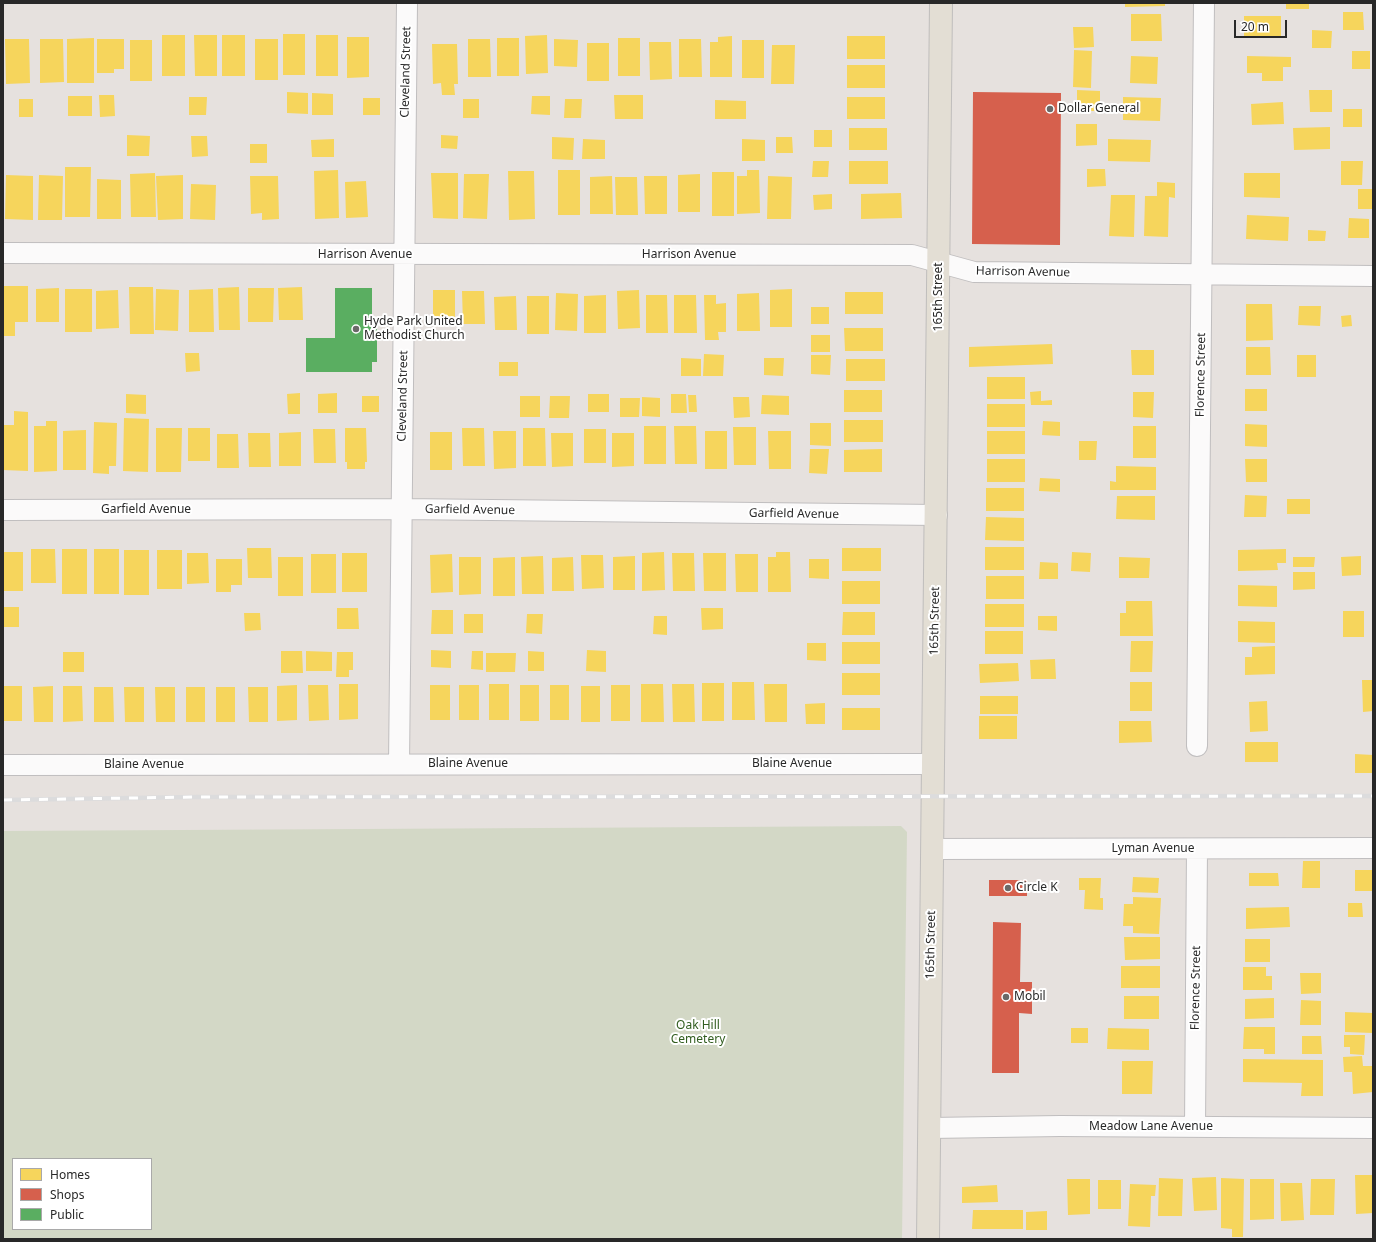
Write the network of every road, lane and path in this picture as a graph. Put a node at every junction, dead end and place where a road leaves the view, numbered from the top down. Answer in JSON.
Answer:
{"nodes":[{"id":1,"x":407,"y":3,"type":"edge"},
{"id":2,"x":941,"y":3,"type":"edge"},
{"id":3,"x":1204,"y":3,"type":"edge"},
{"id":4,"x":3,"y":253,"type":"edge"},
{"id":5,"x":404,"y":255,"type":"junction"},
{"id":6,"x":939,"y":264,"type":"junction"},
{"id":7,"x":1202,"y":274,"type":"junction"},
{"id":8,"x":1373,"y":276,"type":"edge"},
{"id":9,"x":402,"y":509,"type":"junction"},
{"id":10,"x":3,"y":510,"type":"edge"},
{"id":11,"x":937,"y":515,"type":"junction"},
{"id":12,"x":1197,"y":746,"type":"dead end"},
{"id":13,"x":399,"y":764,"type":"junction"},
{"id":14,"x":933,"y":764,"type":"junction"},
{"id":15,"x":3,"y":765,"type":"edge"},
{"id":16,"x":1373,"y":848,"type":"edge"},
{"id":17,"x":932,"y":849,"type":"junction"},
{"id":18,"x":1198,"y":849,"type":"junction"},
{"id":19,"x":1195,"y":1127,"type":"junction"},
{"id":20,"x":930,"y":1128,"type":"junction"},
{"id":21,"x":1373,"y":1128,"type":"edge"},
{"id":22,"x":928,"y":1239,"type":"edge"}],
"edges":[{"from":1,"to":5,"type":"street","name":"Cleveland Street"},
{"from":2,"to":6,"type":"main road","name":"165th Street"},
{"from":3,"to":7,"type":"street","name":"Florence Street"},
{"from":4,"to":5,"type":"street","name":"Harrison Avenue"},
{"from":5,"to":6,"type":"street","name":"Harrison Avenue"},
{"from":5,"to":9,"type":"street","name":"Cleveland Street"},
{"from":6,"to":7,"type":"street","name":"Harrison Avenue"},
{"from":6,"to":11,"type":"main road","name":"165th Street"},
{"from":7,"to":8,"type":"street","name":"Harrison Avenue"},
{"from":7,"to":12,"type":"street","name":"Florence Street"},
{"from":9,"to":10,"type":"street","name":"Garfield Avenue"},
{"from":9,"to":11,"type":"street","name":"Garfield Avenue"},
{"from":9,"to":13,"type":"street","name":"Cleveland Street"},
{"from":11,"to":14,"type":"main road","name":"165th Street"},
{"from":13,"to":14,"type":"street","name":"Blaine Avenue"},
{"from":13,"to":15,"type":"street","name":"Blaine Avenue"},
{"from":14,"to":17,"type":"main road","name":"165th Street"},
{"from":16,"to":18,"type":"street","name":"Lyman Avenue"},
{"from":17,"to":18,"type":"street","name":"Lyman Avenue"},
{"from":17,"to":20,"type":"main road","name":"165th Street"},
{"from":18,"to":19,"type":"street","name":"Florence Street"},
{"from":19,"to":20,"type":"street","name":"Meadow Lane Avenue"},
{"from":19,"to":21,"type":"street","name":"Meadow Lane Avenue"},
{"from":20,"to":22,"type":"main road","name":"165th Street"}]}
